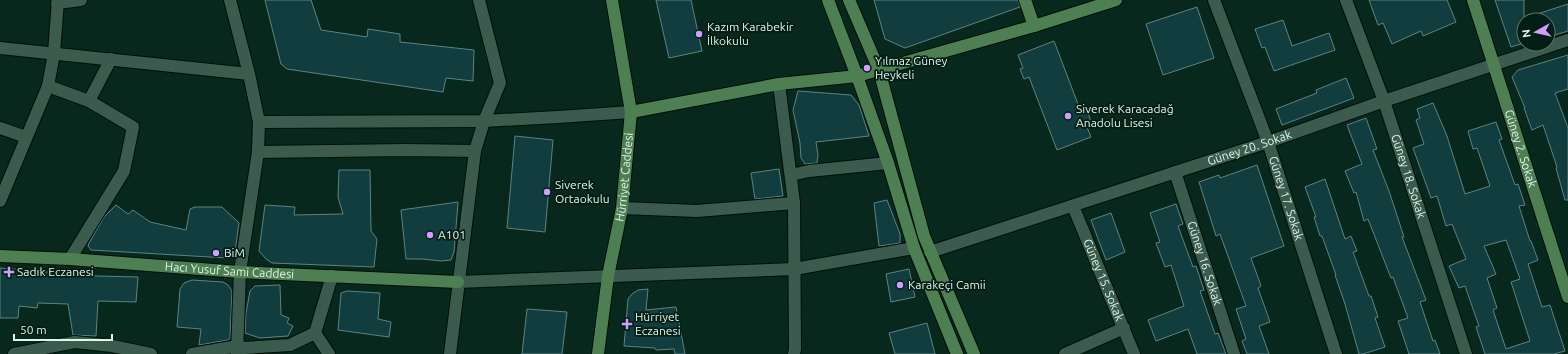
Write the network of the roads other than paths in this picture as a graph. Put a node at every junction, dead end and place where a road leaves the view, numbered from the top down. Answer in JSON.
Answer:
{"nodes":[{"id":1,"x":81,"y":0,"type":"edge"},
{"id":2,"x":230,"y":0,"type":"edge"},
{"id":3,"x":479,"y":0,"type":"edge"},
{"id":4,"x":612,"y":0,"type":"edge"},
{"id":5,"x":828,"y":0,"type":"edge"},
{"id":6,"x":849,"y":0,"type":"edge"},
{"id":7,"x":1025,"y":0,"type":"edge"},
{"id":8,"x":1214,"y":0,"type":"edge"},
{"id":9,"x":1346,"y":0,"type":"edge"},
{"id":10,"x":1473,"y":0,"type":"edge"},
{"id":11,"x":1108,"y":1,"type":"edge"},
{"id":12,"x":57,"y":2,"type":"edge"},
{"id":13,"x":1034,"y":26,"type":"junction"},
{"id":14,"x":1568,"y":40,"type":"edge"},
{"id":15,"x":0,"y":48,"type":"edge"},
{"id":16,"x":54,"y":53,"type":"junction"},
{"id":17,"x":111,"y":59,"type":"junction"},
{"id":18,"x":1493,"y":64,"type":"junction"},
{"id":19,"x":879,"y":70,"type":"junction"},
{"id":20,"x":249,"y":74,"type":"junction"},
{"id":21,"x":858,"y":76,"type":"junction"},
{"id":22,"x":779,"y":84,"type":"junction"},
{"id":23,"x":48,"y":86,"type":"junction"},
{"id":24,"x":89,"y":101,"type":"junction"},
{"id":25,"x":1384,"y":101,"type":"junction"},
{"id":26,"x":631,"y":112,"type":"junction"},
{"id":27,"x":484,"y":121,"type":"junction"},
{"id":28,"x":259,"y":122,"type":"junction"},
{"id":29,"x":0,"y":128,"type":"edge"},
{"id":30,"x":26,"y":137,"type":"junction"},
{"id":31,"x":1268,"y":142,"type":"junction"},
{"id":32,"x":475,"y":151,"type":"junction"},
{"id":33,"x":258,"y":152,"type":"junction"},
{"id":34,"x":888,"y":163,"type":"junction"},
{"id":35,"x":1175,"y":172,"type":"junction"},
{"id":36,"x":792,"y":175,"type":"junction"},
{"id":37,"x":0,"y":201,"type":"edge"},
{"id":38,"x":794,"y":203,"type":"junction"},
{"id":39,"x":1073,"y":206,"type":"junction"},
{"id":40,"x":622,"y":208,"type":"junction"},
{"id":41,"x":914,"y":248,"type":"junction"},
{"id":42,"x":930,"y":252,"type":"junction"},
{"id":43,"x":0,"y":256,"type":"edge"},
{"id":44,"x":70,"y":259,"type":"junction"},
{"id":45,"x":794,"y":269,"type":"junction"},
{"id":46,"x":240,"y":272,"type":"junction"},
{"id":47,"x":332,"y":276,"type":"junction"},
{"id":48,"x":608,"y":276,"type":"junction"},
{"id":49,"x":458,"y":282,"type":"junction"},
{"id":50,"x":1568,"y":297,"type":"edge"},
{"id":51,"x":1124,"y":328,"type":"junction"},
{"id":52,"x":315,"y":333,"type":"junction"},
{"id":53,"x":237,"y":350,"type":"edge"},
{"id":54,"x":14,"y":354,"type":"edge"},
{"id":55,"x":151,"y":354,"type":"edge"},
{"id":56,"x":192,"y":354,"type":"edge"},
{"id":57,"x":329,"y":354,"type":"edge"},
{"id":58,"x":450,"y":354,"type":"edge"},
{"id":59,"x":598,"y":354,"type":"edge"},
{"id":60,"x":794,"y":354,"type":"edge"},
{"id":61,"x":957,"y":354,"type":"edge"},
{"id":62,"x":974,"y":354,"type":"edge"},
{"id":63,"x":1065,"y":354,"type":"edge"},
{"id":64,"x":1134,"y":354,"type":"edge"},
{"id":65,"x":1234,"y":354,"type":"edge"},
{"id":66,"x":1336,"y":354,"type":"edge"},
{"id":67,"x":1466,"y":354,"type":"edge"}],
"edges":[{"from":1,"to":12,"type":"street"},
{"from":2,"to":20,"type":"street"},
{"from":3,"to":27,"type":"street"},
{"from":4,"to":26,"type":"street","name":"Hürriyet Caddesi"},
{"from":5,"to":21,"type":"street"},
{"from":6,"to":19,"type":"street"},
{"from":7,"to":13,"type":"street"},
{"from":8,"to":31,"type":"street","name":"Güney 17. Sokak"},
{"from":9,"to":25,"type":"street","name":"Güney 18. Sokak"},
{"from":10,"to":18,"type":"street","name":"Güney 2. Sokak"},
{"from":11,"to":13,"type":"street"},
{"from":12,"to":16,"type":"street"},
{"from":13,"to":19,"type":"street"},
{"from":14,"to":18,"type":"street","name":"Güney 20. Sokak"},
{"from":15,"to":16,"type":"street"},
{"from":16,"to":17,"type":"street"},
{"from":16,"to":23,"type":"street"},
{"from":17,"to":20,"type":"street"},
{"from":17,"to":24,"type":"street"},
{"from":18,"to":25,"type":"street","name":"Güney 20. Sokak"},
{"from":18,"to":50,"type":"street","name":"Güney 2. Sokak"},
{"from":19,"to":21,"type":"street"},
{"from":19,"to":42,"type":"street"},
{"from":20,"to":28,"type":"street"},
{"from":21,"to":22,"type":"street"},
{"from":21,"to":34,"type":"street"},
{"from":22,"to":26,"type":"street"},
{"from":22,"to":36,"type":"street"},
{"from":23,"to":24,"type":"street"},
{"from":23,"to":30,"type":"street"},
{"from":24,"to":44,"type":"street"},
{"from":25,"to":31,"type":"street","name":"Güney 20. Sokak"},
{"from":25,"to":67,"type":"street","name":"Güney 18. Sokak"},
{"from":26,"to":27,"type":"street"},
{"from":26,"to":40,"type":"street","name":"Hürriyet Caddesi"},
{"from":27,"to":28,"type":"street"},
{"from":27,"to":32,"type":"street"},
{"from":28,"to":33,"type":"street"},
{"from":29,"to":30,"type":"street"},
{"from":30,"to":37,"type":"street"},
{"from":31,"to":35,"type":"street","name":"Güney 20. Sokak"},
{"from":31,"to":66,"type":"street","name":"Güney 17. Sokak"},
{"from":32,"to":33,"type":"street"},
{"from":32,"to":49,"type":"street"},
{"from":33,"to":46,"type":"street"},
{"from":34,"to":36,"type":"street"},
{"from":34,"to":41,"type":"street"},
{"from":35,"to":39,"type":"street","name":"Güney 20. Sokak"},
{"from":35,"to":65,"type":"street","name":"Güney 16. Sokak"},
{"from":36,"to":38,"type":"street"},
{"from":38,"to":40,"type":"street"},
{"from":38,"to":45,"type":"street"},
{"from":39,"to":42,"type":"street","name":"Güney 20. Sokak"},
{"from":39,"to":51,"type":"street","name":"Güney 15. Sokak"},
{"from":40,"to":48,"type":"street","name":"Hürriyet Caddesi"},
{"from":41,"to":45,"type":"street"},
{"from":41,"to":61,"type":"street"},
{"from":42,"to":62,"type":"street"},
{"from":43,"to":44,"type":"street","name":"Hacı Yusuf Sami Caddesi"},
{"from":44,"to":46,"type":"street","name":"Hacı Yusuf Sami Caddesi"},
{"from":45,"to":48,"type":"street"},
{"from":45,"to":60,"type":"street"},
{"from":46,"to":47,"type":"street","name":"Hacı Yusuf Sami Caddesi"},
{"from":46,"to":53,"type":"street"},
{"from":47,"to":49,"type":"street","name":"Hacı Yusuf Sami Caddesi"},
{"from":47,"to":52,"type":"street"},
{"from":48,"to":49,"type":"street"},
{"from":48,"to":59,"type":"street","name":"Hürriyet Caddesi"},
{"from":49,"to":58,"type":"street"},
{"from":51,"to":63,"type":"street"},
{"from":51,"to":64,"type":"street","name":"Güney 15. Sokak"},
{"from":52,"to":53,"type":"street"},
{"from":52,"to":57,"type":"street"},
{"from":53,"to":56,"type":"street"},
{"from":54,"to":55,"type":"street"}]}
